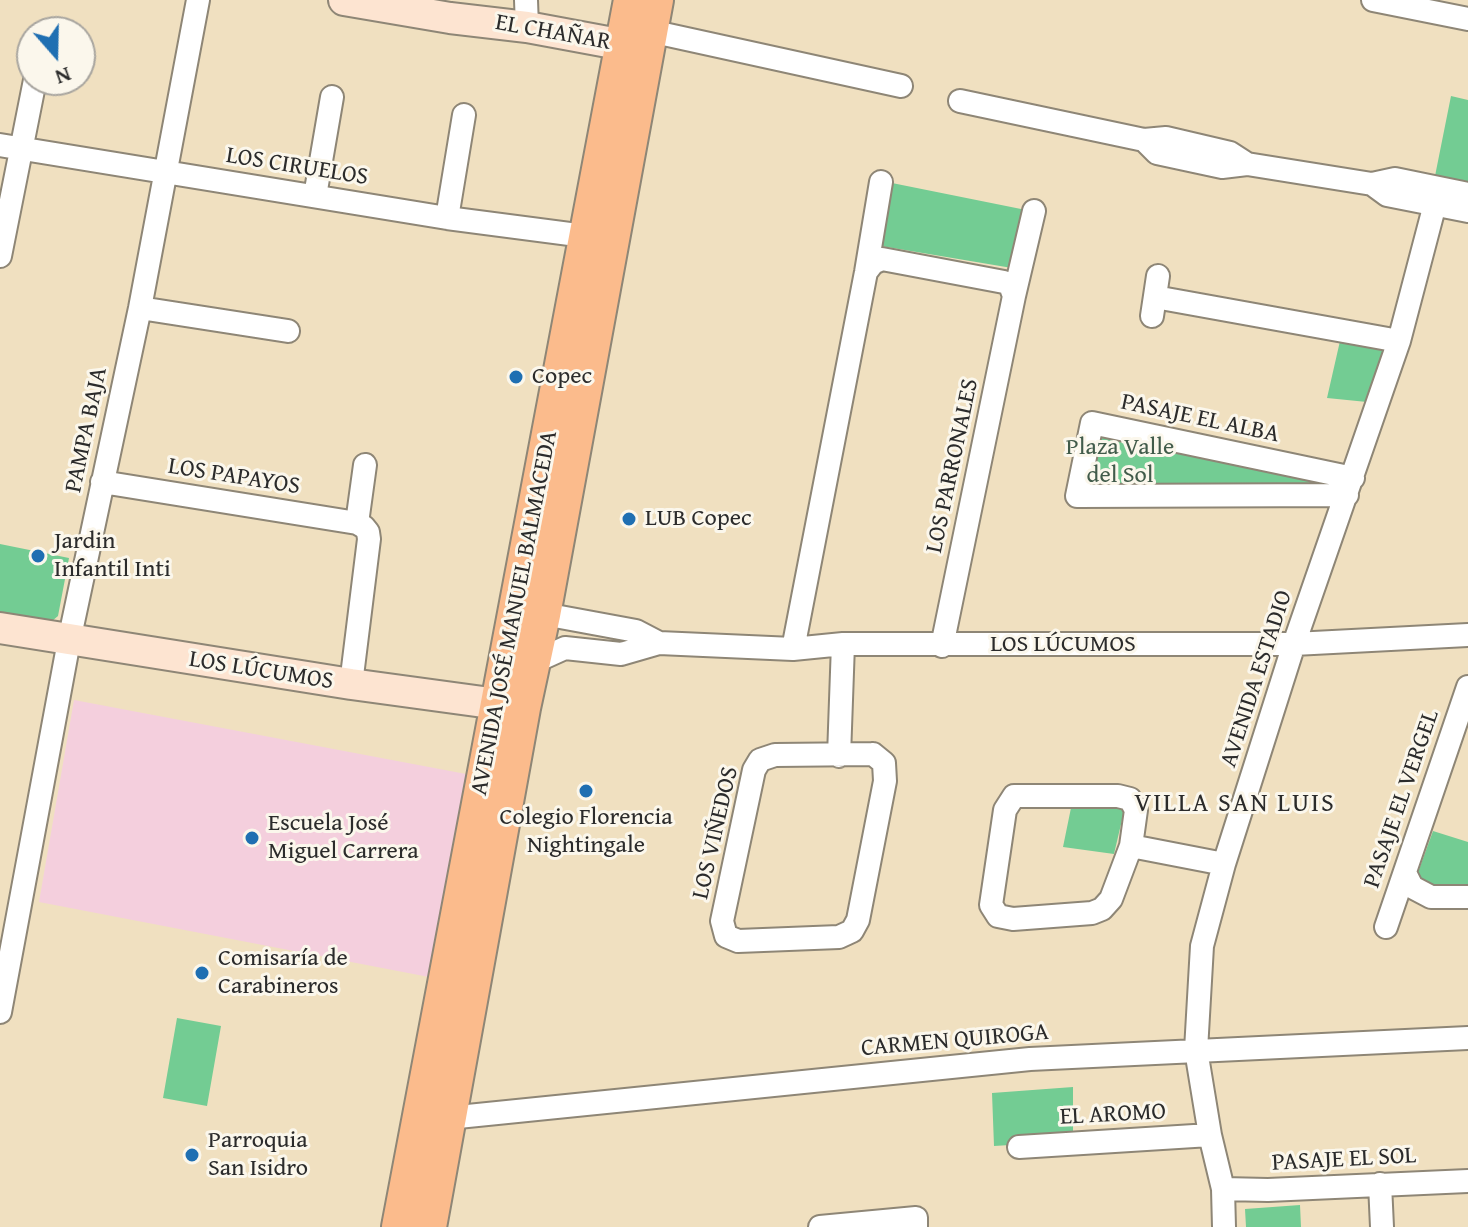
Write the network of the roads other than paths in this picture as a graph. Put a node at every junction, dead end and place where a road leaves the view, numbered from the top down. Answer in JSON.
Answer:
{"nodes":[{"id":1,"x":198,"y":0,"type":"edge"},
{"id":2,"x":344,"y":0,"type":"edge"},
{"id":3,"x":631,"y":0,"type":"edge"},
{"id":4,"x":1373,"y":0,"type":"edge"},
{"id":5,"x":527,"y":13,"type":"edge"},
{"id":6,"x":1468,"y":19,"type":"edge"},
{"id":7,"x":644,"y":25,"type":"edge"},
{"id":8,"x":901,"y":86,"type":"dead end"},
{"id":9,"x":32,"y":96,"type":"edge"},
{"id":10,"x":332,"y":97,"type":"dead end"},
{"id":11,"x":960,"y":101,"type":"dead end"},
{"id":12,"x":464,"y":115,"type":"dead end"},
{"id":13,"x":0,"y":145,"type":"edge"},
{"id":14,"x":23,"y":149,"type":"junction"},
{"id":15,"x":167,"y":172,"type":"junction"},
{"id":16,"x":881,"y":182,"type":"dead end"},
{"id":17,"x":1372,"y":184,"type":"junction"},
{"id":18,"x":1468,"y":194,"type":"edge"},
{"id":19,"x":315,"y":196,"type":"junction"},
{"id":20,"x":1435,"y":204,"type":"junction"},
{"id":21,"x":1034,"y":211,"type":"dead end"},
{"id":22,"x":1468,"y":211,"type":"edge"},
{"id":23,"x":447,"y":218,"type":"junction"},
{"id":24,"x":585,"y":236,"type":"junction"},
{"id":25,"x":0,"y":256,"type":"edge"},
{"id":26,"x":866,"y":272,"type":"junction"},
{"id":27,"x":1014,"y":296,"type":"junction"},
{"id":28,"x":1155,"y":296,"type":"dead end"},
{"id":29,"x":140,"y":308,"type":"junction"},
{"id":30,"x":288,"y":331,"type":"dead end"},
{"id":31,"x":1399,"y":341,"type":"junction"},
{"id":32,"x":365,"y":465,"type":"dead end"},
{"id":33,"x":102,"y":482,"type":"junction"},
{"id":34,"x":1350,"y":486,"type":"junction"},
{"id":35,"x":357,"y":523,"type":"junction"},
{"id":36,"x":529,"y":612,"type":"junction"},
{"id":37,"x":0,"y":628,"type":"edge"},
{"id":38,"x":1468,"y":635,"type":"edge"},
{"id":39,"x":69,"y":641,"type":"junction"},
{"id":40,"x":659,"y":643,"type":"junction"},
{"id":41,"x":843,"y":644,"type":"junction"},
{"id":42,"x":1294,"y":644,"type":"junction"},
{"id":43,"x":942,"y":646,"type":"junction"},
{"id":44,"x":793,"y":649,"type":"junction"},
{"id":45,"x":534,"y":662,"type":"junction"},
{"id":46,"x":351,"y":684,"type":"junction"},
{"id":47,"x":1468,"y":687,"type":"edge"},
{"id":48,"x":510,"y":706,"type":"junction"},
{"id":49,"x":839,"y":756,"type":"junction"},
{"id":50,"x":1131,"y":846,"type":"junction"},
{"id":51,"x":1224,"y":864,"type":"junction"},
{"id":52,"x":1405,"y":873,"type":"junction"},
{"id":53,"x":1468,"y":897,"type":"edge"},
{"id":54,"x":1386,"y":927,"type":"dead end"},
{"id":55,"x":0,"y":1012,"type":"edge"},
{"id":56,"x":1468,"y":1038,"type":"edge"},
{"id":57,"x":1196,"y":1050,"type":"junction"},
{"id":58,"x":448,"y":1118,"type":"junction"},
{"id":59,"x":1210,"y":1135,"type":"junction"},
{"id":60,"x":1019,"y":1147,"type":"dead end"},
{"id":61,"x":1468,"y":1181,"type":"edge"},
{"id":62,"x":1380,"y":1184,"type":"junction"},
{"id":63,"x":1223,"y":1189,"type":"junction"},
{"id":64,"x":399,"y":1227,"type":"edge"},
{"id":65,"x":429,"y":1227,"type":"edge"},
{"id":66,"x":820,"y":1227,"type":"edge"},
{"id":67,"x":916,"y":1227,"type":"edge"},
{"id":68,"x":1224,"y":1227,"type":"edge"},
{"id":69,"x":1382,"y":1227,"type":"edge"}],
"edges":[{"from":1,"to":15,"type":"street","name":"PAMPA BAJA"},
{"from":2,"to":5,"type":"street","name":"EL CHAÑAR"},
{"from":3,"to":7,"type":"main road","name":"AVENIDA JOSÉ MANUEL BALMACEDA"},
{"from":4,"to":6,"type":"street"},
{"from":5,"to":7,"type":"street","name":"EL CHAÑAR"},
{"from":7,"to":8,"type":"street","name":"EL CHAÑAR"},
{"from":7,"to":24,"type":"main road","name":"AVENIDA JOSÉ MANUEL BALMACEDA"},
{"from":7,"to":36,"type":"main road","name":"AVENIDA JOSÉ MANUEL BALMACEDA"},
{"from":9,"to":14,"type":"street"},
{"from":10,"to":19,"type":"street"},
{"from":11,"to":17,"type":"street"},
{"from":12,"to":23,"type":"street"},
{"from":13,"to":14,"type":"street","name":"LOS CIRUELOS"},
{"from":14,"to":15,"type":"street","name":"LOS CIRUELOS"},
{"from":14,"to":25,"type":"street"},
{"from":15,"to":19,"type":"street","name":"LOS CIRUELOS"},
{"from":15,"to":29,"type":"street","name":"PAMPA BAJA"},
{"from":16,"to":26,"type":"street"},
{"from":17,"to":18,"type":"street"},
{"from":17,"to":20,"type":"street"},
{"from":19,"to":23,"type":"street","name":"LOS CIRUELOS"},
{"from":20,"to":22,"type":"street"},
{"from":20,"to":31,"type":"street","name":"AVENIDA ESTADIO"},
{"from":21,"to":27,"type":"street","name":"LOS PARRONALES"},
{"from":23,"to":24,"type":"street","name":"LOS CIRUELOS"},
{"from":24,"to":36,"type":"main road","name":"AVENIDA JOSÉ MANUEL BALMACEDA"},
{"from":26,"to":27,"type":"street"},
{"from":26,"to":44,"type":"street"},
{"from":27,"to":43,"type":"street","name":"LOS PARRONALES"},
{"from":28,"to":31,"type":"street"},
{"from":29,"to":30,"type":"street"},
{"from":29,"to":33,"type":"street","name":"PAMPA BAJA"},
{"from":31,"to":34,"type":"street","name":"AVENIDA ESTADIO"},
{"from":32,"to":35,"type":"street"},
{"from":33,"to":35,"type":"street","name":"LOS PAPAYOS"},
{"from":33,"to":39,"type":"street","name":"PAMPA BAJA"},
{"from":34,"to":34,"type":"street","name":"PASAJE EL ALBA"},
{"from":34,"to":42,"type":"street","name":"AVENIDA ESTADIO"},
{"from":35,"to":46,"type":"street"},
{"from":36,"to":40,"type":"street","name":"LOS LÚCUMOS"},
{"from":36,"to":45,"type":"main road","name":"AVENIDA JOSÉ MANUEL BALMACEDA"},
{"from":36,"to":48,"type":"main road","name":"AVENIDA JOSÉ MANUEL BALMACEDA"},
{"from":37,"to":39,"type":"street","name":"LOS LÚCUMOS"},
{"from":38,"to":42,"type":"street","name":"LOS LÚCUMOS"},
{"from":39,"to":46,"type":"street","name":"LOS LÚCUMOS"},
{"from":39,"to":55,"type":"street","name":"PAMPA BAJA"},
{"from":40,"to":44,"type":"street","name":"LOS LÚCUMOS"},
{"from":40,"to":45,"type":"street","name":"LOS LÚCUMOS"},
{"from":41,"to":43,"type":"street","name":"LOS LÚCUMOS"},
{"from":41,"to":44,"type":"street","name":"LOS LÚCUMOS"},
{"from":41,"to":49,"type":"street"},
{"from":42,"to":43,"type":"street","name":"LOS LÚCUMOS"},
{"from":42,"to":51,"type":"street","name":"AVENIDA ESTADIO"},
{"from":45,"to":48,"type":"main road","name":"AVENIDA JOSÉ MANUEL BALMACEDA"},
{"from":46,"to":48,"type":"street","name":"LOS LÚCUMOS"},
{"from":47,"to":52,"type":"street","name":"PASAJE EL VERGEL"},
{"from":48,"to":58,"type":"main road","name":"AVENIDA JOSÉ MANUEL BALMACEDA"},
{"from":48,"to":64,"type":"main road","name":"AVENIDA JOSÉ MANUEL BALMACEDA"},
{"from":49,"to":49,"type":"street","name":"LOS VIÑEDOS"},
{"from":50,"to":50,"type":"street"},
{"from":50,"to":51,"type":"street"},
{"from":51,"to":57,"type":"street","name":"AVENIDA ESTADIO"},
{"from":52,"to":53,"type":"street"},
{"from":52,"to":54,"type":"street","name":"PASAJE EL VERGEL"},
{"from":56,"to":57,"type":"street","name":"CARMEN QUIROGA"},
{"from":57,"to":58,"type":"street","name":"CARMEN QUIROGA"},
{"from":57,"to":59,"type":"street","name":"AVENIDA ESTADIO"},
{"from":58,"to":65,"type":"main road","name":"AVENIDA JOSÉ MANUEL BALMACEDA"},
{"from":59,"to":60,"type":"street","name":"EL AROMO"},
{"from":59,"to":63,"type":"street","name":"AVENIDA ESTADIO"},
{"from":61,"to":62,"type":"street","name":"PASAJE EL SOL"},
{"from":62,"to":63,"type":"street","name":"PASAJE EL SOL"},
{"from":62,"to":69,"type":"street"},
{"from":63,"to":68,"type":"street","name":"AVENIDA ESTADIO"},
{"from":66,"to":67,"type":"street"}]}
